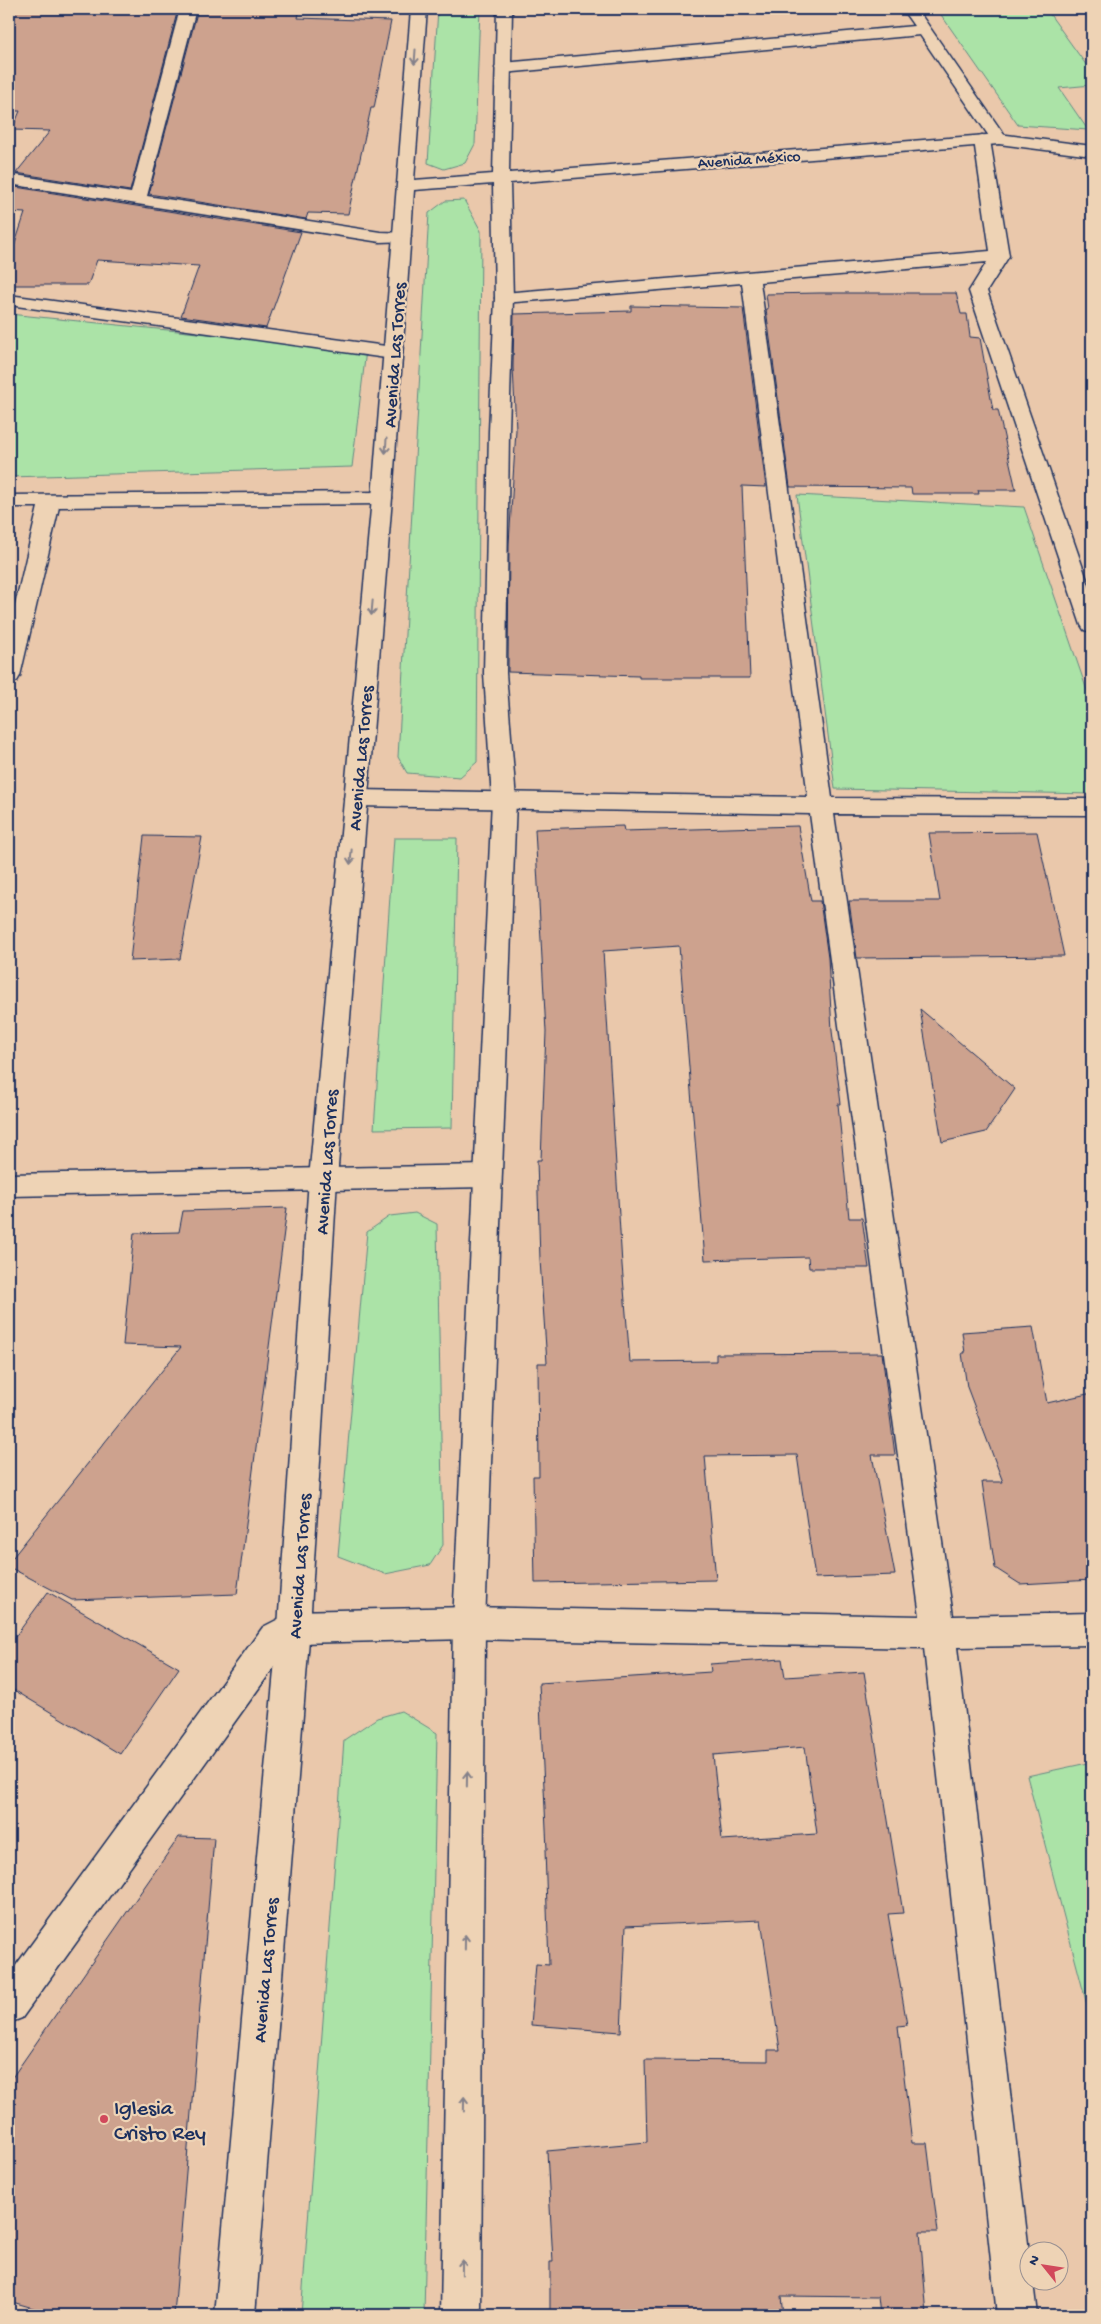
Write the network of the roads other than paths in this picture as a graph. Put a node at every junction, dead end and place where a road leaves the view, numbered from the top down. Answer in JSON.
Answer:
{"nodes":[{"id":1,"x":188,"y":9,"type":"edge"},
{"id":2,"x":419,"y":9,"type":"edge"},
{"id":3,"x":504,"y":9,"type":"edge"},
{"id":4,"x":910,"y":9,"type":"edge"},
{"id":5,"x":924,"y":30,"type":"junction"},
{"id":6,"x":504,"y":68,"type":"junction"},
{"id":7,"x":991,"y":139,"type":"junction"},
{"id":8,"x":1092,"y":151,"type":"edge"},
{"id":9,"x":501,"y":177,"type":"junction"},
{"id":10,"x":9,"y":179,"type":"edge"},
{"id":11,"x":406,"y":186,"type":"junction"},
{"id":12,"x":138,"y":199,"type":"junction"},
{"id":13,"x":402,"y":237,"type":"junction"},
{"id":14,"x":1000,"y":256,"type":"junction"},
{"id":15,"x":750,"y":278,"type":"junction"},
{"id":16,"x":504,"y":298,"type":"junction"},
{"id":17,"x":9,"y":300,"type":"edge"},
{"id":18,"x":393,"y":353,"type":"junction"},
{"id":19,"x":382,"y":498,"type":"junction"},
{"id":20,"x":9,"y":501,"type":"edge"},
{"id":21,"x":50,"y":501,"type":"junction"},
{"id":22,"x":1092,"y":625,"type":"edge"},
{"id":23,"x":9,"y":676,"type":"edge"},
{"id":24,"x":356,"y":798,"type":"junction"},
{"id":25,"x":504,"y":800,"type":"junction"},
{"id":26,"x":821,"y":806,"type":"junction"},
{"id":27,"x":1092,"y":807,"type":"edge"},
{"id":28,"x":487,"y":1176,"type":"junction"},
{"id":29,"x":323,"y":1179,"type":"junction"},
{"id":30,"x":9,"y":1184,"type":"edge"},
{"id":31,"x":469,"y":1624,"type":"junction"},
{"id":32,"x":294,"y":1627,"type":"junction"},
{"id":33,"x":1092,"y":1629,"type":"edge"},
{"id":34,"x":939,"y":1632,"type":"junction"},
{"id":35,"x":9,"y":2005,"type":"edge"},
{"id":36,"x":235,"y":2315,"type":"edge"},
{"id":37,"x":461,"y":2315,"type":"edge"},
{"id":38,"x":1018,"y":2315,"type":"edge"}],
"edges":[{"from":1,"to":12,"type":"street"},
{"from":2,"to":11,"type":"street","name":"Avenida Las Torres","one_way":true},
{"from":3,"to":6,"type":"street"},
{"from":4,"to":5,"type":"street"},
{"from":5,"to":6,"type":"street"},
{"from":5,"to":7,"type":"street"},
{"from":6,"to":9,"type":"street"},
{"from":7,"to":8,"type":"street","name":"Avenida México"},
{"from":7,"to":9,"type":"street","name":"Avenida México"},
{"from":7,"to":14,"type":"street"},
{"from":9,"to":11,"type":"street","name":"Avenida México"},
{"from":9,"to":16,"type":"street"},
{"from":10,"to":12,"type":"street"},
{"from":11,"to":13,"type":"street","name":"Avenida Las Torres"},
{"from":12,"to":13,"type":"street"},
{"from":13,"to":18,"type":"street","name":"Avenida Las Torres"},
{"from":14,"to":15,"type":"street"},
{"from":14,"to":22,"type":"street"},
{"from":15,"to":16,"type":"street"},
{"from":15,"to":26,"type":"street"},
{"from":16,"to":25,"type":"street"},
{"from":17,"to":18,"type":"street"},
{"from":18,"to":19,"type":"street","name":"Avenida Las Torres","one_way":true},
{"from":19,"to":21,"type":"street"},
{"from":19,"to":24,"type":"street","name":"Avenida Las Torres","one_way":true},
{"from":20,"to":21,"type":"street"},
{"from":21,"to":23,"type":"street"},
{"from":24,"to":25,"type":"street"},
{"from":24,"to":29,"type":"street","name":"Avenida Las Torres","one_way":true},
{"from":25,"to":26,"type":"street"},
{"from":25,"to":28,"type":"street"},
{"from":26,"to":27,"type":"street"},
{"from":26,"to":34,"type":"street"},
{"from":28,"to":29,"type":"street"},
{"from":28,"to":31,"type":"street"},
{"from":29,"to":30,"type":"street"},
{"from":29,"to":32,"type":"street","name":"Avenida Las Torres"},
{"from":31,"to":32,"type":"street"},
{"from":31,"to":34,"type":"street"},
{"from":37,"to":31,"type":"street","one_way":true},
{"from":32,"to":35,"type":"street"},
{"from":32,"to":36,"type":"street","name":"Avenida Las Torres"},
{"from":33,"to":34,"type":"street"},
{"from":34,"to":38,"type":"street"}]}
